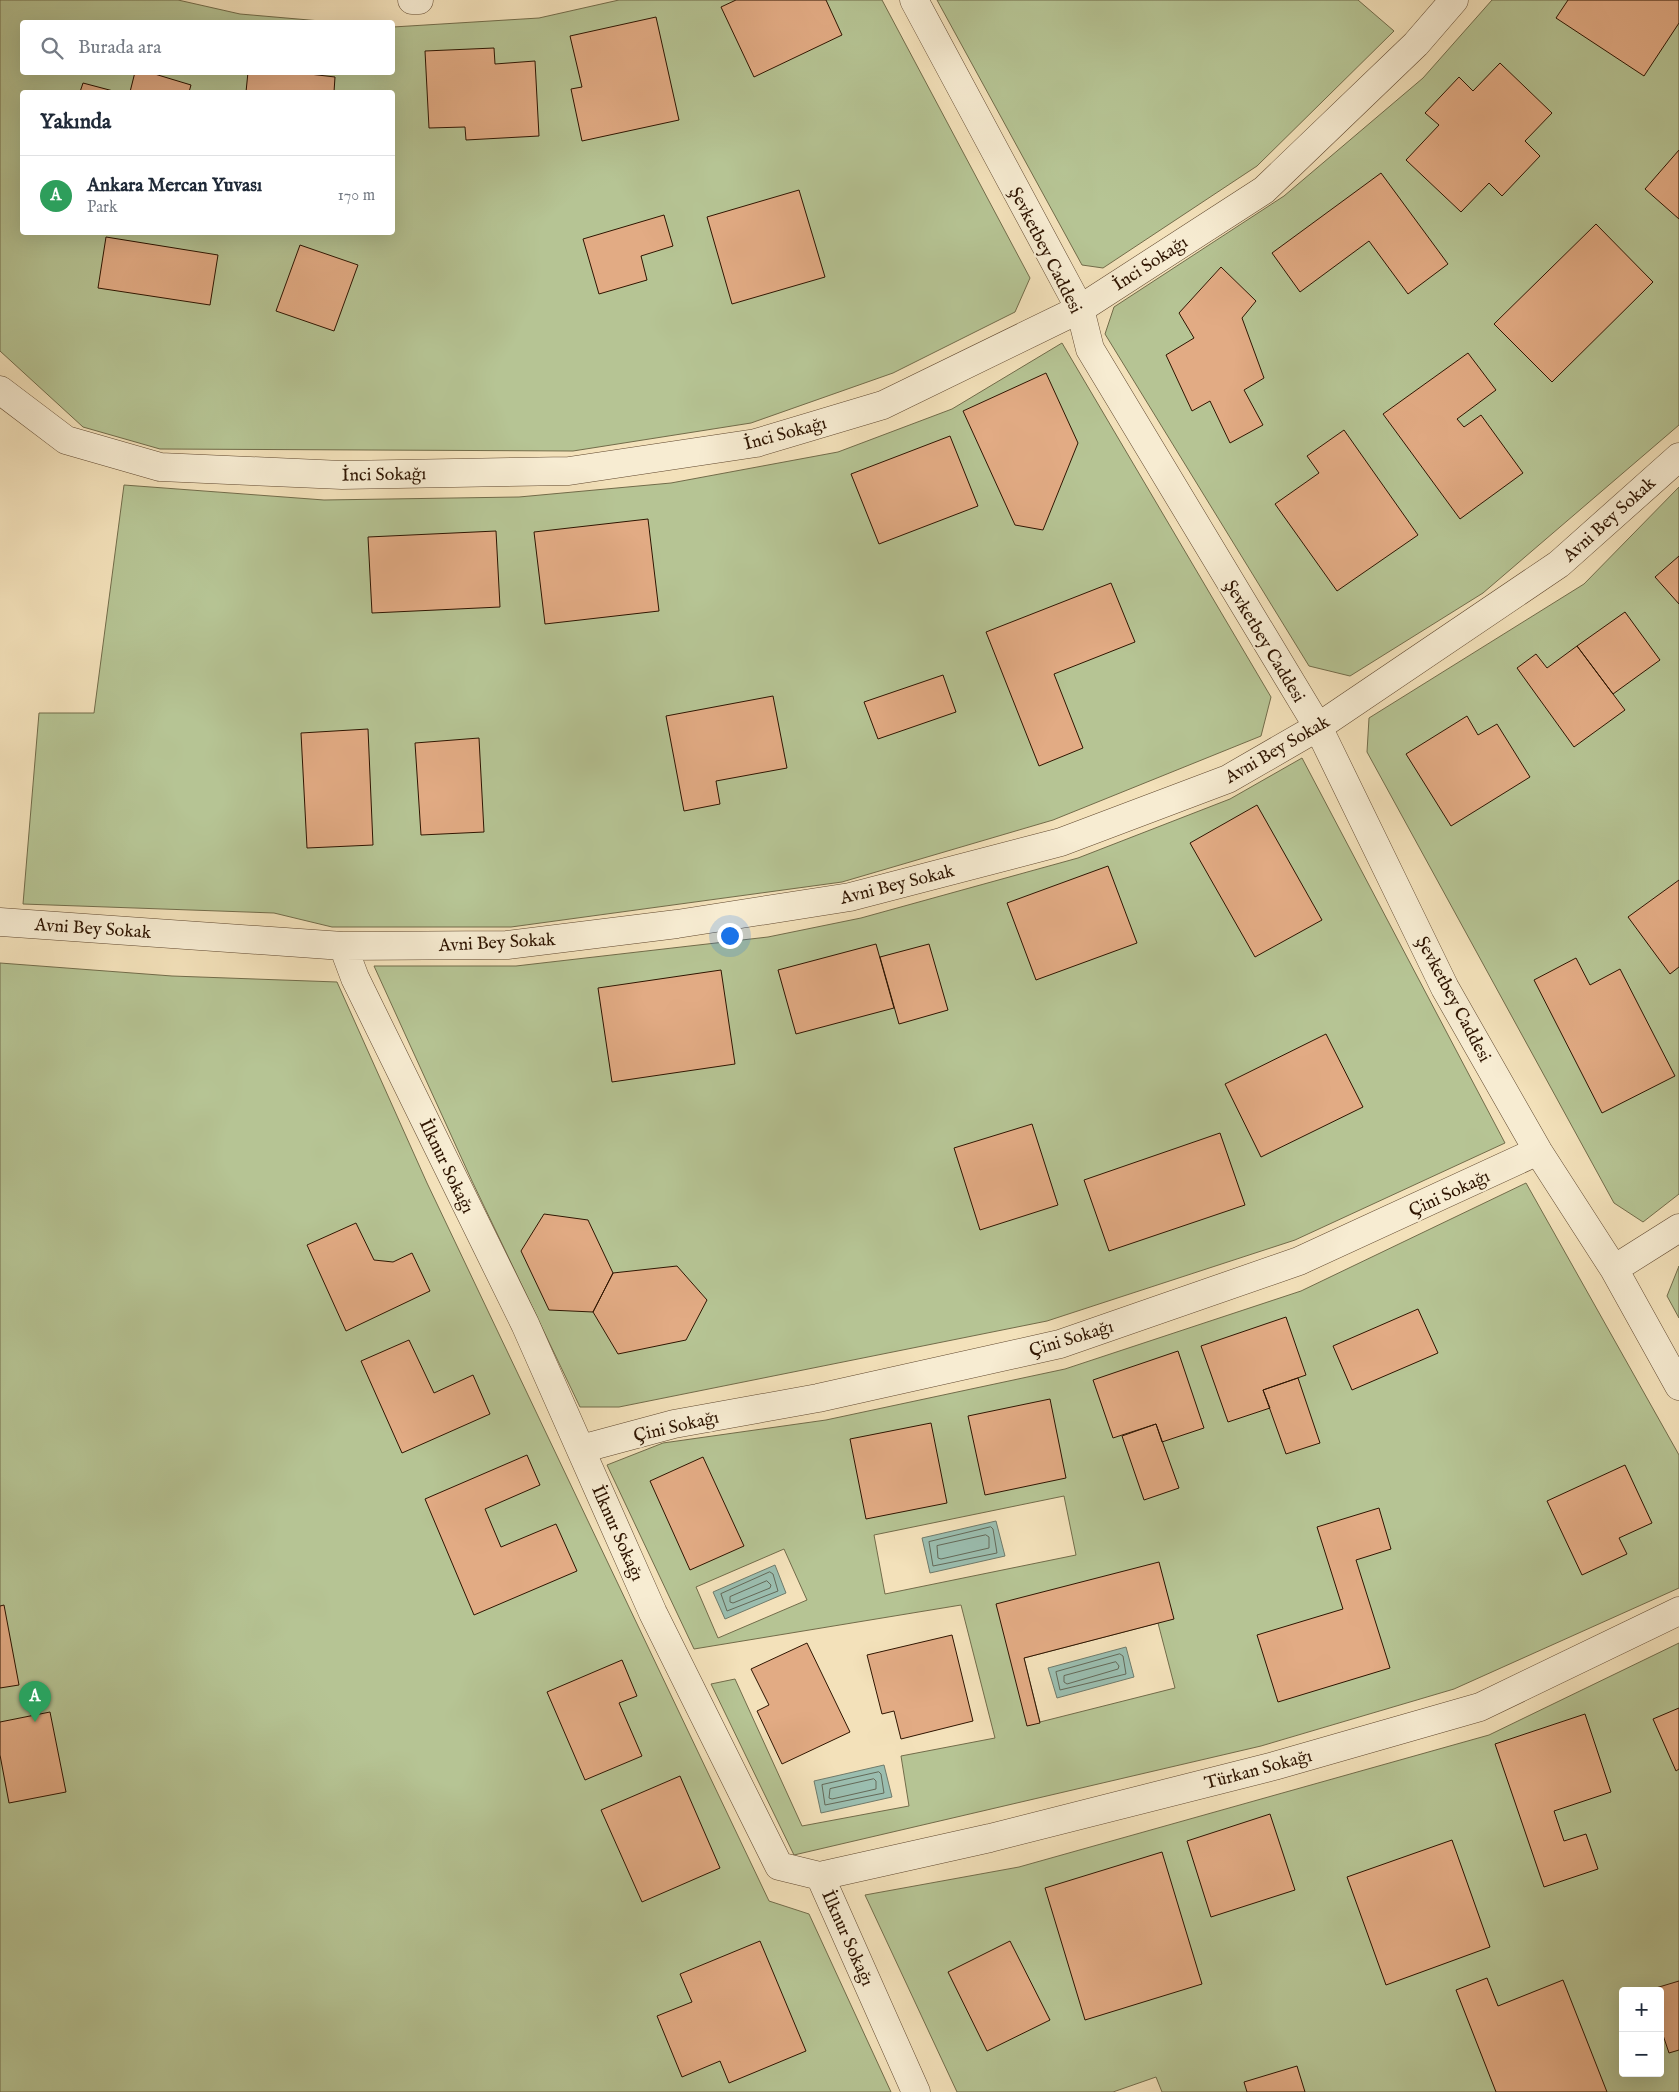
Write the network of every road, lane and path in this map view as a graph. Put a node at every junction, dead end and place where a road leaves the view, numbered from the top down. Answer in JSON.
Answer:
{"nodes":[{"id":1,"x":412,"y":0,"type":"edge"},
{"id":2,"x":419,"y":0,"type":"edge"},
{"id":3,"x":914,"y":0,"type":"edge"},
{"id":4,"x":1454,"y":0,"type":"edge"},
{"id":5,"x":1080,"y":309,"type":"junction"},
{"id":6,"x":0,"y":390,"type":"edge"},
{"id":7,"x":1679,"y":457,"type":"edge"},
{"id":8,"x":1318,"y":728,"type":"junction"},
{"id":9,"x":0,"y":922,"type":"edge"},
{"id":10,"x":343,"y":946,"type":"junction"},
{"id":11,"x":1538,"y":1151,"type":"junction"},
{"id":12,"x":1679,"y":1228,"type":"edge"},
{"id":13,"x":1614,"y":1269,"type":"junction"},
{"id":14,"x":1679,"y":1386,"type":"edge"},
{"id":15,"x":581,"y":1449,"type":"junction"},
{"id":16,"x":1679,"y":1611,"type":"edge"},
{"id":17,"x":820,"y":1876,"type":"junction"},
{"id":18,"x":916,"y":2092,"type":"edge"}],
"edges":[{"from":1,"to":2,"type":"street"},
{"from":3,"to":5,"type":"street","name":"Şevketbey Caddesi"},
{"from":4,"to":5,"type":"street","name":"İnci Sokağı"},
{"from":5,"to":6,"type":"street","name":"İnci Sokağı"},
{"from":5,"to":8,"type":"street","name":"Şevketbey Caddesi"},
{"from":7,"to":8,"type":"street","name":"Avni Bey Sokak"},
{"from":8,"to":10,"type":"street","name":"Avni Bey Sokak"},
{"from":8,"to":11,"type":"street","name":"Şevketbey Caddesi"},
{"from":9,"to":10,"type":"street","name":"Avni Bey Sokak"},
{"from":10,"to":15,"type":"street","name":"İlknur Sokağı"},
{"from":11,"to":13,"type":"street","name":"Şevketbey Caddesi"},
{"from":11,"to":15,"type":"street","name":"Çini Sokağı"},
{"from":12,"to":13,"type":"street"},
{"from":13,"to":14,"type":"street","name":"Şevketbey Caddesi"},
{"from":15,"to":17,"type":"street","name":"İlknur Sokağı"},
{"from":16,"to":17,"type":"street","name":"Türkan Sokağı"},
{"from":17,"to":18,"type":"street","name":"İlknur Sokağı"}]}
